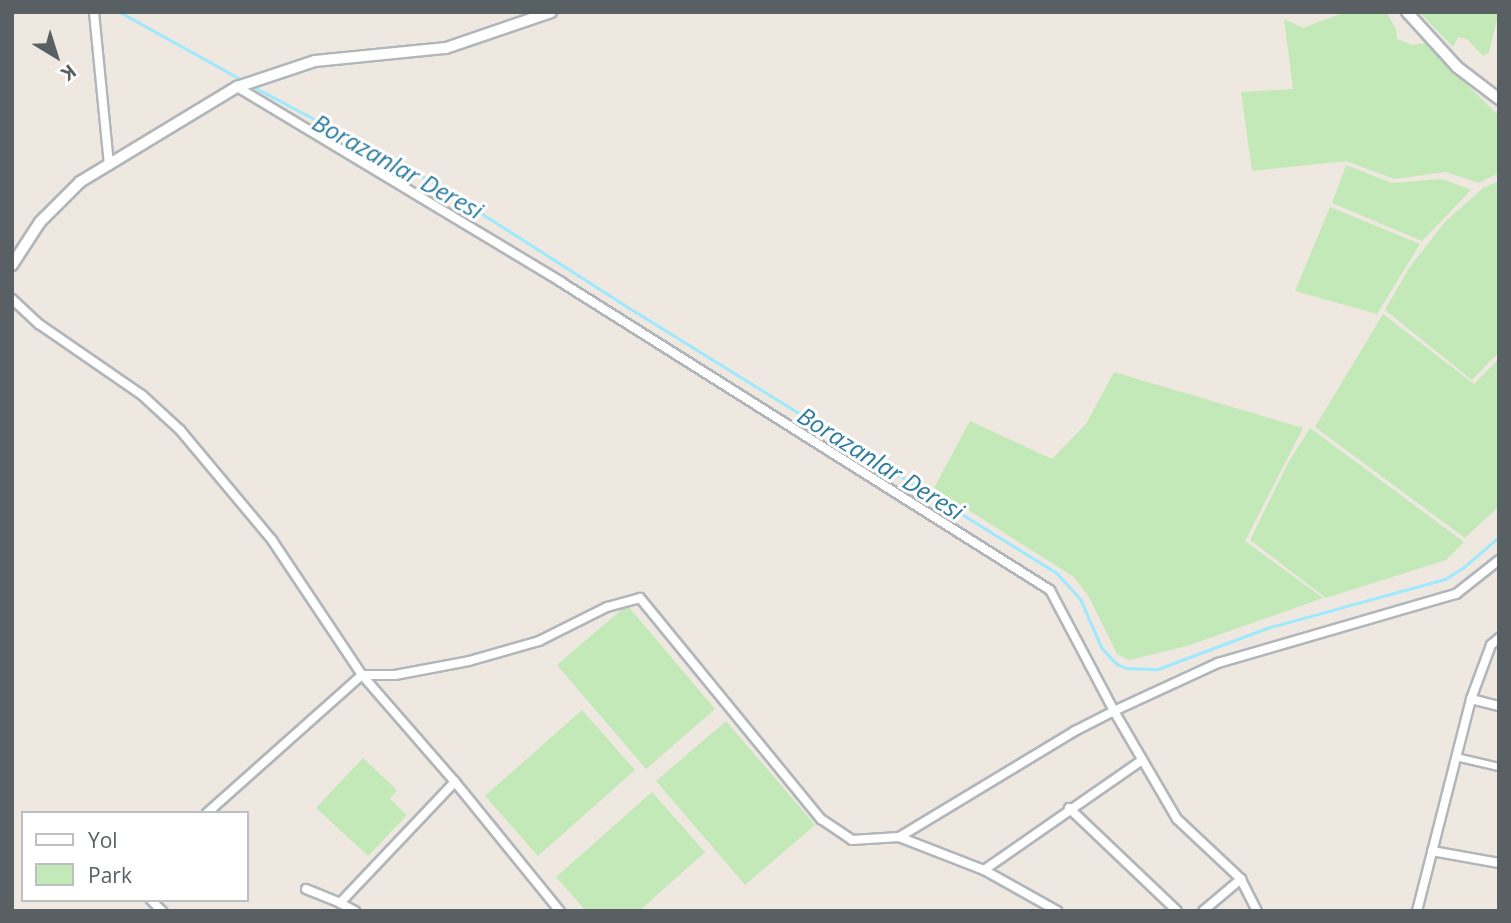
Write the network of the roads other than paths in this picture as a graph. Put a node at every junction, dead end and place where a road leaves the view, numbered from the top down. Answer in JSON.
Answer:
{"nodes":[{"id":1,"x":551,"y":12,"type":"edge"},
{"id":2,"x":1407,"y":12,"type":"edge"},
{"id":3,"x":92,"y":13,"type":"edge"},
{"id":4,"x":237,"y":88,"type":"junction"},
{"id":5,"x":1499,"y":99,"type":"edge"},
{"id":6,"x":109,"y":165,"type":"junction"},
{"id":7,"x":12,"y":265,"type":"edge"},
{"id":8,"x":12,"y":299,"type":"edge"},
{"id":9,"x":1499,"y":560,"type":"edge"},
{"id":10,"x":1499,"y":638,"type":"edge"},
{"id":11,"x":362,"y":675,"type":"junction"},
{"id":12,"x":1471,"y":699,"type":"junction"},
{"id":13,"x":1499,"y":706,"type":"edge"},
{"id":14,"x":1114,"y":711,"type":"junction"},
{"id":15,"x":1456,"y":757,"type":"junction"},
{"id":16,"x":1141,"y":761,"type":"junction"},
{"id":17,"x":1499,"y":767,"type":"edge"},
{"id":18,"x":455,"y":782,"type":"junction"},
{"id":19,"x":1069,"y":808,"type":"junction"},
{"id":20,"x":209,"y":811,"type":"edge"},
{"id":21,"x":899,"y":837,"type":"junction"},
{"id":22,"x":1432,"y":851,"type":"junction"},
{"id":23,"x":1499,"y":863,"type":"edge"},
{"id":24,"x":984,"y":870,"type":"junction"},
{"id":25,"x":1241,"y":879,"type":"junction"},
{"id":26,"x":306,"y":889,"type":"dead end"},
{"id":27,"x":340,"y":903,"type":"junction"},
{"id":28,"x":355,"y":911,"type":"edge"},
{"id":29,"x":559,"y":911,"type":"edge"},
{"id":30,"x":1057,"y":911,"type":"edge"},
{"id":31,"x":1177,"y":911,"type":"edge"},
{"id":32,"x":1203,"y":911,"type":"edge"},
{"id":33,"x":1257,"y":911,"type":"edge"},
{"id":34,"x":1417,"y":911,"type":"edge"}],
"edges":[{"from":1,"to":4,"type":"street"},
{"from":2,"to":5,"type":"street"},
{"from":3,"to":6,"type":"street"},
{"from":4,"to":6,"type":"street"},
{"from":4,"to":14,"type":"street"},
{"from":6,"to":7,"type":"street"},
{"from":8,"to":11,"type":"street"},
{"from":9,"to":14,"type":"street"},
{"from":10,"to":12,"type":"street"},
{"from":11,"to":18,"type":"street"},
{"from":11,"to":20,"type":"street"},
{"from":11,"to":21,"type":"street"},
{"from":12,"to":13,"type":"street"},
{"from":12,"to":15,"type":"street"},
{"from":14,"to":16,"type":"street"},
{"from":14,"to":21,"type":"street"},
{"from":15,"to":17,"type":"street"},
{"from":15,"to":22,"type":"street"},
{"from":16,"to":19,"type":"street"},
{"from":16,"to":25,"type":"street"},
{"from":18,"to":27,"type":"street"},
{"from":18,"to":29,"type":"street"},
{"from":19,"to":24,"type":"street"},
{"from":19,"to":31,"type":"street"},
{"from":21,"to":24,"type":"street"},
{"from":22,"to":23,"type":"street"},
{"from":22,"to":34,"type":"street"},
{"from":24,"to":30,"type":"street"},
{"from":25,"to":32,"type":"street"},
{"from":25,"to":33,"type":"street"},
{"from":26,"to":27,"type":"street"},
{"from":27,"to":28,"type":"street"}]}
